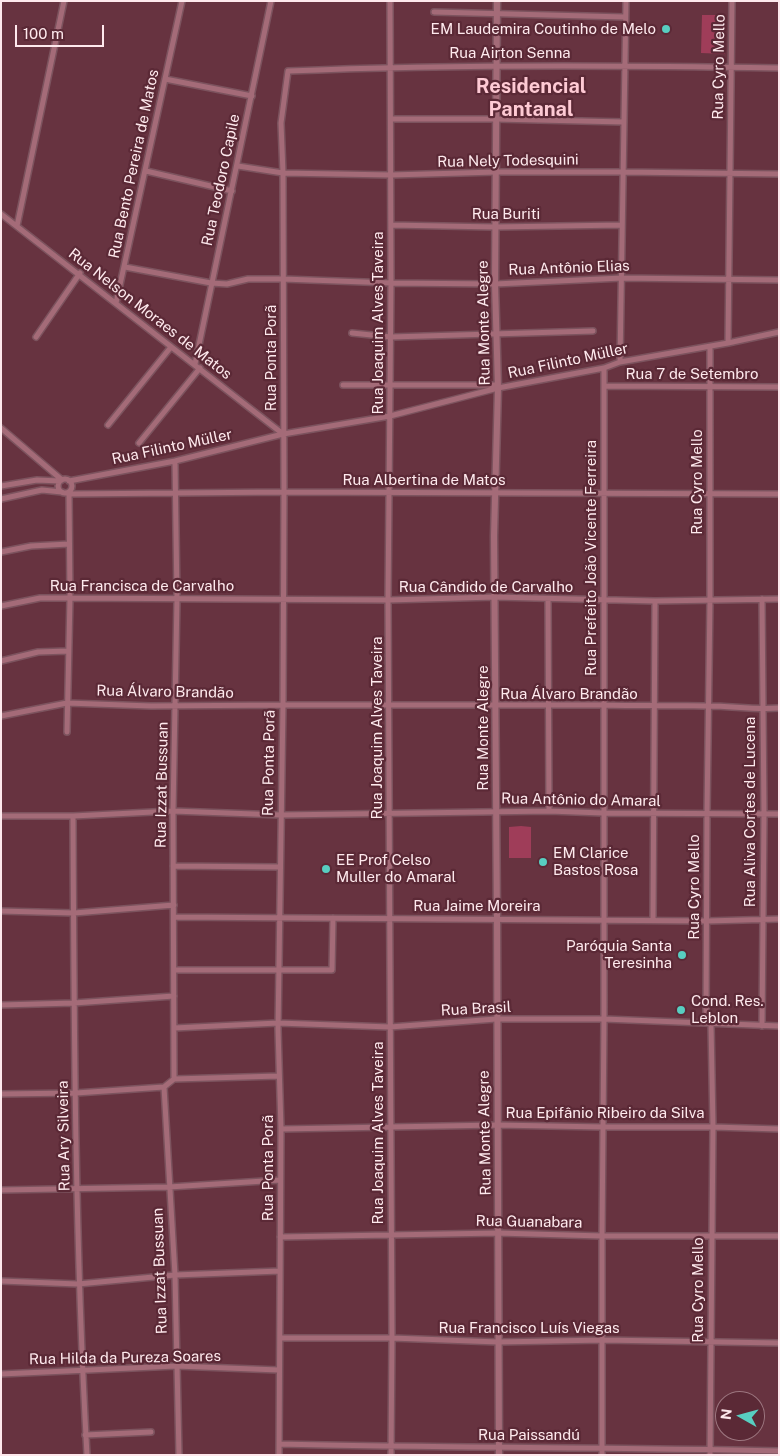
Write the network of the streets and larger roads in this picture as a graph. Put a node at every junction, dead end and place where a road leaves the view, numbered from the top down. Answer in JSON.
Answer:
{"nodes":[{"id":1,"x":64,"y":1,"type":"edge"},
{"id":2,"x":182,"y":1,"type":"edge"},
{"id":3,"x":271,"y":1,"type":"edge"},
{"id":4,"x":390,"y":1,"type":"edge"},
{"id":5,"x":496,"y":1,"type":"edge"},
{"id":6,"x":626,"y":1,"type":"edge"},
{"id":7,"x":732,"y":1,"type":"edge"},
{"id":8,"x":434,"y":12,"type":"dead end"},
{"id":9,"x":496,"y":12,"type":"junction"},
{"id":10,"x":625,"y":17,"type":"junction"},
{"id":11,"x":496,"y":65,"type":"junction"},
{"id":12,"x":624,"y":65,"type":"junction"},
{"id":13,"x":390,"y":67,"type":"junction"},
{"id":14,"x":732,"y":67,"type":"junction"},
{"id":15,"x":779,"y":68,"type":"edge"},
{"id":16,"x":288,"y":71,"type":"joint"},
{"id":17,"x":165,"y":79,"type":"junction"},
{"id":18,"x":252,"y":96,"type":"junction"},
{"id":19,"x":391,"y":119,"type":"junction"},
{"id":20,"x":496,"y":119,"type":"junction"},
{"id":21,"x":624,"y":122,"type":"junction"},
{"id":22,"x":238,"y":166,"type":"junction"},
{"id":23,"x":146,"y":171,"type":"junction"},
{"id":24,"x":496,"y":172,"type":"junction"},
{"id":25,"x":623,"y":172,"type":"junction"},
{"id":26,"x":283,"y":173,"type":"junction"},
{"id":27,"x":730,"y":173,"type":"junction"},
{"id":28,"x":779,"y":174,"type":"edge"},
{"id":29,"x":391,"y":175,"type":"junction"},
{"id":30,"x":232,"y":191,"type":"junction"},
{"id":31,"x":1,"y":214,"type":"edge"},
{"id":32,"x":391,"y":225,"type":"junction"},
{"id":33,"x":622,"y":225,"type":"junction"},
{"id":34,"x":17,"y":226,"type":"junction"},
{"id":35,"x":495,"y":227,"type":"junction"},
{"id":36,"x":125,"y":267,"type":"junction"},
{"id":37,"x":80,"y":273,"type":"junction"},
{"id":38,"x":283,"y":278,"type":"junction"},
{"id":39,"x":622,"y":278,"type":"junction"},
{"id":40,"x":729,"y":279,"type":"junction"},
{"id":41,"x":779,"y":280,"type":"edge"},
{"id":42,"x":211,"y":283,"type":"junction"},
{"id":43,"x":391,"y":283,"type":"junction"},
{"id":44,"x":495,"y":284,"type":"junction"},
{"id":45,"x":116,"y":303,"type":"junction"},
{"id":46,"x":593,"y":331,"type":"dead end"},
{"id":47,"x":779,"y":332,"type":"edge"},
{"id":48,"x":352,"y":333,"type":"dead end"},
{"id":49,"x":495,"y":333,"type":"junction"},
{"id":50,"x":391,"y":336,"type":"junction"},
{"id":51,"x":36,"y":337,"type":"dead end"},
{"id":52,"x":728,"y":344,"type":"junction"},
{"id":53,"x":170,"y":347,"type":"junction"},
{"id":54,"x":710,"y":347,"type":"junction"},
{"id":55,"x":620,"y":362,"type":"junction"},
{"id":56,"x":195,"y":364,"type":"junction"},
{"id":57,"x":200,"y":368,"type":"junction"},
{"id":58,"x":604,"y":368,"type":"junction"},
{"id":59,"x":343,"y":385,"type":"dead end"},
{"id":60,"x":390,"y":386,"type":"junction"},
{"id":61,"x":604,"y":386,"type":"junction"},
{"id":62,"x":498,"y":387,"type":"junction"},
{"id":63,"x":710,"y":387,"type":"junction"},
{"id":64,"x":779,"y":387,"type":"edge"},
{"id":65,"x":390,"y":416,"type":"junction"},
{"id":66,"x":108,"y":425,"type":"dead end"},
{"id":67,"x":1,"y":428,"type":"edge"},
{"id":68,"x":283,"y":434,"type":"junction"},
{"id":69,"x":139,"y":444,"type":"dead end"},
{"id":70,"x":175,"y":461,"type":"junction"},
{"id":71,"x":61,"y":480,"type":"junction"},
{"id":72,"x":70,"y":481,"type":"junction"},
{"id":73,"x":1,"y":486,"type":"edge"},
{"id":74,"x":62,"y":492,"type":"junction"},
{"id":75,"x":69,"y":492,"type":"junction"},
{"id":76,"x":284,"y":492,"type":"junction"},
{"id":77,"x":389,"y":492,"type":"junction"},
{"id":78,"x":176,"y":493,"type":"junction"},
{"id":79,"x":495,"y":493,"type":"junction"},
{"id":80,"x":604,"y":493,"type":"junction"},
{"id":81,"x":710,"y":494,"type":"junction"},
{"id":82,"x":779,"y":494,"type":"edge"},
{"id":83,"x":1,"y":499,"type":"edge"},
{"id":84,"x":69,"y":544,"type":"junction"},
{"id":85,"x":1,"y":552,"type":"edge"},
{"id":86,"x":495,"y":597,"type":"junction"},
{"id":87,"x":70,"y":598,"type":"junction"},
{"id":88,"x":284,"y":598,"type":"junction"},
{"id":89,"x":177,"y":599,"type":"junction"},
{"id":90,"x":548,"y":599,"type":"junction"},
{"id":91,"x":710,"y":599,"type":"junction"},
{"id":92,"x":762,"y":599,"type":"junction"},
{"id":93,"x":779,"y":599,"type":"edge"},
{"id":94,"x":388,"y":600,"type":"junction"},
{"id":95,"x":603,"y":600,"type":"junction"},
{"id":96,"x":655,"y":601,"type":"junction"},
{"id":97,"x":1,"y":606,"type":"edge"},
{"id":98,"x":68,"y":651,"type":"junction"},
{"id":99,"x":1,"y":661,"type":"edge"},
{"id":100,"x":67,"y":703,"type":"junction"},
{"id":101,"x":283,"y":705,"type":"junction"},
{"id":102,"x":389,"y":705,"type":"junction"},
{"id":103,"x":603,"y":705,"type":"junction"},
{"id":104,"x":175,"y":706,"type":"junction"},
{"id":105,"x":495,"y":706,"type":"junction"},
{"id":106,"x":548,"y":706,"type":"junction"},
{"id":107,"x":709,"y":706,"type":"junction"},
{"id":108,"x":656,"y":707,"type":"junction"},
{"id":109,"x":779,"y":708,"type":"edge"},
{"id":110,"x":763,"y":709,"type":"junction"},
{"id":111,"x":1,"y":716,"type":"edge"},
{"id":112,"x":67,"y":732,"type":"dead end"},
{"id":113,"x":173,"y":811,"type":"junction"},
{"id":114,"x":549,"y":811,"type":"junction"},
{"id":115,"x":389,"y":812,"type":"junction"},
{"id":116,"x":496,"y":812,"type":"junction"},
{"id":117,"x":604,"y":813,"type":"junction"},
{"id":118,"x":281,"y":814,"type":"junction"},
{"id":119,"x":655,"y":814,"type":"junction"},
{"id":120,"x":707,"y":814,"type":"junction"},
{"id":121,"x":779,"y":814,"type":"edge"},
{"id":122,"x":764,"y":815,"type":"junction"},
{"id":123,"x":1,"y":816,"type":"edge"},
{"id":124,"x":73,"y":816,"type":"junction"},
{"id":125,"x":174,"y":866,"type":"junction"},
{"id":126,"x":280,"y":867,"type":"junction"},
{"id":127,"x":174,"y":905,"type":"junction"},
{"id":128,"x":1,"y":911,"type":"edge"},
{"id":129,"x":74,"y":912,"type":"junction"},
{"id":130,"x":174,"y":917,"type":"junction"},
{"id":131,"x":279,"y":918,"type":"junction"},
{"id":132,"x":334,"y":918,"type":"junction"},
{"id":133,"x":389,"y":918,"type":"junction"},
{"id":134,"x":603,"y":919,"type":"junction"},
{"id":135,"x":654,"y":919,"type":"junction"},
{"id":136,"x":779,"y":919,"type":"edge"},
{"id":137,"x":497,"y":920,"type":"junction"},
{"id":138,"x":762,"y":920,"type":"junction"},
{"id":139,"x":707,"y":921,"type":"junction"},
{"id":140,"x":174,"y":970,"type":"junction"},
{"id":141,"x":279,"y":970,"type":"junction"},
{"id":142,"x":174,"y":996,"type":"junction"},
{"id":143,"x":74,"y":1003,"type":"junction"},
{"id":144,"x":1,"y":1005,"type":"edge"},
{"id":145,"x":496,"y":1019,"type":"junction"},
{"id":146,"x":604,"y":1019,"type":"junction"},
{"id":147,"x":278,"y":1023,"type":"junction"},
{"id":148,"x":711,"y":1024,"type":"junction"},
{"id":149,"x":762,"y":1026,"type":"junction"},
{"id":150,"x":779,"y":1026,"type":"edge"},
{"id":151,"x":390,"y":1027,"type":"junction"},
{"id":152,"x":174,"y":1028,"type":"junction"},
{"id":153,"x":279,"y":1076,"type":"junction"},
{"id":154,"x":174,"y":1079,"type":"junction"},
{"id":155,"x":164,"y":1087,"type":"junction"},
{"id":156,"x":76,"y":1093,"type":"junction"},
{"id":157,"x":1,"y":1094,"type":"edge"},
{"id":158,"x":497,"y":1125,"type":"junction"},
{"id":159,"x":713,"y":1126,"type":"junction"},
{"id":160,"x":391,"y":1127,"type":"junction"},
{"id":161,"x":603,"y":1128,"type":"junction"},
{"id":162,"x":281,"y":1129,"type":"junction"},
{"id":163,"x":779,"y":1129,"type":"edge"},
{"id":164,"x":280,"y":1180,"type":"junction"},
{"id":165,"x":169,"y":1187,"type":"junction"},
{"id":166,"x":77,"y":1188,"type":"junction"},
{"id":167,"x":1,"y":1190,"type":"edge"},
{"id":168,"x":498,"y":1233,"type":"junction"},
{"id":169,"x":392,"y":1234,"type":"junction"},
{"id":170,"x":602,"y":1236,"type":"junction"},
{"id":171,"x":711,"y":1236,"type":"junction"},
{"id":172,"x":779,"y":1236,"type":"edge"},
{"id":173,"x":280,"y":1237,"type":"junction"},
{"id":174,"x":280,"y":1272,"type":"junction"},
{"id":175,"x":175,"y":1275,"type":"junction"},
{"id":176,"x":1,"y":1281,"type":"edge"},
{"id":177,"x":78,"y":1284,"type":"junction"},
{"id":178,"x":280,"y":1338,"type":"junction"},
{"id":179,"x":392,"y":1338,"type":"junction"},
{"id":180,"x":603,"y":1340,"type":"junction"},
{"id":181,"x":498,"y":1342,"type":"junction"},
{"id":182,"x":711,"y":1342,"type":"junction"},
{"id":183,"x":779,"y":1342,"type":"edge"},
{"id":184,"x":176,"y":1366,"type":"junction"},
{"id":185,"x":84,"y":1370,"type":"junction"},
{"id":186,"x":279,"y":1370,"type":"junction"},
{"id":187,"x":1,"y":1374,"type":"edge"},
{"id":188,"x":151,"y":1432,"type":"dead end"},
{"id":189,"x":86,"y":1435,"type":"junction"},
{"id":190,"x":279,"y":1444,"type":"junction"},
{"id":191,"x":391,"y":1447,"type":"junction"},
{"id":192,"x":602,"y":1447,"type":"junction"},
{"id":193,"x":499,"y":1451,"type":"edge"},
{"id":194,"x":779,"y":1451,"type":"edge"},
{"id":195,"x":710,"y":1452,"type":"edge"},
{"id":196,"x":87,"y":1455,"type":"edge"},
{"id":197,"x":179,"y":1455,"type":"edge"},
{"id":198,"x":279,"y":1455,"type":"edge"},
{"id":199,"x":391,"y":1455,"type":"edge"},
{"id":200,"x":602,"y":1455,"type":"edge"}],
"edges":[{"from":1,"to":34,"type":"street"},
{"from":2,"to":17,"type":"street","name":"Rua Bento Pereira de Matos"},
{"from":3,"to":18,"type":"street","name":"Rua Teodoro Capile"},
{"from":4,"to":13,"type":"street","name":"Rua Joaquim Alves Taveira"},
{"from":5,"to":9,"type":"street","name":"Rua Monte Alegre"},
{"from":6,"to":10,"type":"street"},
{"from":7,"to":14,"type":"street","name":"Rua Cyro Mello"},
{"from":8,"to":9,"type":"street"},
{"from":9,"to":10,"type":"street"},
{"from":9,"to":11,"type":"street","name":"Rua Monte Alegre"},
{"from":10,"to":12,"type":"street"},
{"from":11,"to":12,"type":"street","name":"Rua Airton Senna"},
{"from":11,"to":13,"type":"street","name":"Rua Airton Senna"},
{"from":11,"to":20,"type":"street","name":"Rua Monte Alegre"},
{"from":12,"to":14,"type":"street","name":"Rua Airton Senna"},
{"from":12,"to":21,"type":"street"},
{"from":13,"to":16,"type":"street","name":"Rua Airton Senna"},
{"from":13,"to":19,"type":"street","name":"Rua Joaquim Alves Taveira"},
{"from":14,"to":15,"type":"street","name":"Rua Airton Senna"},
{"from":14,"to":27,"type":"street","name":"Rua Cyro Mello"},
{"from":16,"to":26,"type":"street","name":"Rua Ponta Porã"},
{"from":17,"to":18,"type":"street"},
{"from":17,"to":23,"type":"street","name":"Rua Bento Pereira de Matos"},
{"from":18,"to":22,"type":"street","name":"Rua Teodoro Capile"},
{"from":19,"to":20,"type":"street"},
{"from":19,"to":29,"type":"street","name":"Rua Joaquim Alves Taveira"},
{"from":20,"to":21,"type":"street"},
{"from":20,"to":24,"type":"street","name":"Rua Monte Alegre"},
{"from":21,"to":25,"type":"street"},
{"from":22,"to":26,"type":"street","name":"Rua Nely Todesquini"},
{"from":22,"to":30,"type":"street","name":"Rua Teodoro Capile"},
{"from":23,"to":30,"type":"street"},
{"from":23,"to":36,"type":"street","name":"Rua Bento Pereira de Matos"},
{"from":24,"to":25,"type":"street","name":"Rua Nely Todesquini"},
{"from":24,"to":29,"type":"street","name":"Rua Nely Todesquini"},
{"from":24,"to":35,"type":"street","name":"Rua Monte Alegre"},
{"from":25,"to":27,"type":"street","name":"Rua Nely Todesquini"},
{"from":25,"to":33,"type":"street"},
{"from":26,"to":29,"type":"street","name":"Rua Nely Todesquini"},
{"from":26,"to":38,"type":"street","name":"Rua Ponta Porã"},
{"from":27,"to":28,"type":"street","name":"Rua Nely Todesquini"},
{"from":27,"to":40,"type":"street","name":"Rua Cyro Mello"},
{"from":29,"to":32,"type":"street","name":"Rua Joaquim Alves Taveira"},
{"from":30,"to":42,"type":"street","name":"Rua Teodoro Capile"},
{"from":31,"to":34,"type":"street","name":"Rua Nelson Moraes de Matos"},
{"from":32,"to":35,"type":"street","name":"Rua Buriti"},
{"from":32,"to":43,"type":"street","name":"Rua Joaquim Alves Taveira"},
{"from":33,"to":35,"type":"street","name":"Rua Buriti"},
{"from":33,"to":39,"type":"street"},
{"from":34,"to":37,"type":"street","name":"Rua Nelson Moraes de Matos"},
{"from":35,"to":44,"type":"street","name":"Rua Monte Alegre"},
{"from":36,"to":42,"type":"street","name":"Rua Antônio Elias"},
{"from":36,"to":45,"type":"street","name":"Rua Bento Pereira de Matos"},
{"from":37,"to":45,"type":"street","name":"Rua Nelson Moraes de Matos"},
{"from":37,"to":51,"type":"street"},
{"from":38,"to":42,"type":"street","name":"Rua Antônio Elias"},
{"from":38,"to":43,"type":"street","name":"Rua Antônio Elias"},
{"from":38,"to":68,"type":"street","name":"Rua Ponta Porã"},
{"from":39,"to":40,"type":"street","name":"Rua Antônio Elias"},
{"from":39,"to":44,"type":"street","name":"Rua Antônio Elias"},
{"from":39,"to":55,"type":"street"},
{"from":40,"to":41,"type":"street","name":"Rua Antônio Elias"},
{"from":40,"to":52,"type":"street","name":"Rua Cyro Mello"},
{"from":42,"to":56,"type":"street","name":"Rua Teodoro Capile"},
{"from":43,"to":44,"type":"street","name":"Rua Antônio Elias"},
{"from":43,"to":50,"type":"street","name":"Rua Joaquim Alves Taveira"},
{"from":44,"to":49,"type":"street","name":"Rua Monte Alegre"},
{"from":45,"to":53,"type":"street","name":"Rua Nelson Moraes de Matos"},
{"from":46,"to":49,"type":"street"},
{"from":47,"to":52,"type":"street","name":"Rua Filinto Müller"},
{"from":48,"to":50,"type":"street"},
{"from":49,"to":50,"type":"street"},
{"from":49,"to":62,"type":"street","name":"Rua Monte Alegre"},
{"from":50,"to":60,"type":"street","name":"Rua Joaquim Alves Taveira"},
{"from":52,"to":54,"type":"street","name":"Rua Filinto Müller"},
{"from":53,"to":56,"type":"street","name":"Rua Nelson Moraes de Matos"},
{"from":53,"to":66,"type":"street"},
{"from":54,"to":55,"type":"street","name":"Rua Filinto Müller"},
{"from":54,"to":63,"type":"street","name":"Rua Cyro Mello"},
{"from":55,"to":58,"type":"street","name":"Rua Filinto Müller"},
{"from":56,"to":57,"type":"street","name":"Rua Nelson Moraes de Matos"},
{"from":57,"to":68,"type":"street","name":"Rua Nelson Moraes de Matos"},
{"from":57,"to":69,"type":"street"},
{"from":58,"to":61,"type":"street","name":"Rua Prefeito João Vicente Ferreira"},
{"from":58,"to":62,"type":"street","name":"Rua Filinto Müller"},
{"from":59,"to":60,"type":"street"},
{"from":60,"to":62,"type":"street"},
{"from":60,"to":65,"type":"street","name":"Rua Joaquim Alves Taveira"},
{"from":61,"to":63,"type":"street","name":"Rua 7 de Setembro"},
{"from":61,"to":80,"type":"street","name":"Rua Prefeito João Vicente Ferreira"},
{"from":62,"to":65,"type":"street","name":"Rua Filinto Müller"},
{"from":62,"to":79,"type":"street","name":"Rua Monte Alegre"},
{"from":63,"to":64,"type":"street","name":"Rua 7 de Setembro"},
{"from":63,"to":81,"type":"street","name":"Rua Cyro Mello"},
{"from":65,"to":68,"type":"street","name":"Rua Filinto Müller"},
{"from":65,"to":77,"type":"street","name":"Rua Joaquim Alves Taveira"},
{"from":67,"to":71,"type":"street"},
{"from":68,"to":70,"type":"street","name":"Rua Filinto Müller"},
{"from":68,"to":76,"type":"street","name":"Rua Ponta Porã"},
{"from":70,"to":72,"type":"street","name":"Rua Filinto Müller"},
{"from":70,"to":78,"type":"street","name":"Rua Izzat Bussuan"},
{"from":71,"to":72,"type":"street"},
{"from":71,"to":73,"type":"street"},
{"from":71,"to":74,"type":"street"},
{"from":72,"to":75,"type":"street"},
{"from":74,"to":75,"type":"street"},
{"from":74,"to":83,"type":"street"},
{"from":75,"to":78,"type":"street","name":"Rua Albertina de Matos"},
{"from":75,"to":84,"type":"street"},
{"from":76,"to":77,"type":"street","name":"Rua Albertina de Matos"},
{"from":76,"to":78,"type":"street","name":"Rua Albertina de Matos"},
{"from":76,"to":88,"type":"street","name":"Rua Ponta Porã"},
{"from":77,"to":79,"type":"street","name":"Rua Albertina de Matos"},
{"from":77,"to":94,"type":"street","name":"Rua Joaquim Alves Taveira"},
{"from":78,"to":89,"type":"street","name":"Rua Izzat Bussuan"},
{"from":79,"to":80,"type":"street","name":"Rua Albertina de Matos"},
{"from":79,"to":86,"type":"street","name":"Rua Monte Alegre"},
{"from":80,"to":81,"type":"street","name":"Rua Albertina de Matos"},
{"from":80,"to":95,"type":"street","name":"Rua Prefeito João Vicente Ferreira"},
{"from":81,"to":82,"type":"street","name":"Rua Albertina de Matos"},
{"from":81,"to":91,"type":"street","name":"Rua Cyro Mello"},
{"from":84,"to":85,"type":"street"},
{"from":84,"to":87,"type":"street"},
{"from":86,"to":90,"type":"street","name":"Rua Cândido de Carvalho"},
{"from":86,"to":94,"type":"street","name":"Rua Cândido de Carvalho"},
{"from":86,"to":105,"type":"street","name":"Rua Monte Alegre"},
{"from":87,"to":89,"type":"street","name":"Rua Francisca de Carvalho"},
{"from":87,"to":97,"type":"street","name":"Rua Francisca de Carvalho"},
{"from":87,"to":98,"type":"street"},
{"from":88,"to":89,"type":"street","name":"Rua Francisca de Carvalho"},
{"from":88,"to":94,"type":"street","name":"Rua Cândido de Carvalho"},
{"from":88,"to":101,"type":"street","name":"Rua Ponta Porã"},
{"from":89,"to":104,"type":"street","name":"Rua Izzat Bussuan"},
{"from":90,"to":95,"type":"street","name":"Rua Cândido de Carvalho"},
{"from":90,"to":106,"type":"street"},
{"from":91,"to":92,"type":"street","name":"Rua Cândido de Carvalho"},
{"from":91,"to":96,"type":"street","name":"Rua Cândido de Carvalho"},
{"from":91,"to":107,"type":"street","name":"Rua Cyro Mello"},
{"from":92,"to":93,"type":"street","name":"Rua Cândido de Carvalho"},
{"from":92,"to":110,"type":"street","name":"Rua Aliva Cortes de Lucena"},
{"from":94,"to":102,"type":"street","name":"Rua Joaquim Alves Taveira"},
{"from":95,"to":96,"type":"street","name":"Rua Cândido de Carvalho"},
{"from":95,"to":103,"type":"street","name":"Rua Prefeito João Vicente Ferreira"},
{"from":96,"to":108,"type":"street"},
{"from":98,"to":99,"type":"street"},
{"from":98,"to":100,"type":"street"},
{"from":100,"to":104,"type":"street","name":"Rua Álvaro Brandão"},
{"from":100,"to":111,"type":"street","name":"Rua Álvaro Brandão"},
{"from":100,"to":112,"type":"street"},
{"from":101,"to":102,"type":"street","name":"Rua Álvaro Brandão"},
{"from":101,"to":104,"type":"street","name":"Rua Álvaro Brandão"},
{"from":101,"to":118,"type":"street","name":"Rua Ponta Porã"},
{"from":102,"to":105,"type":"street","name":"Rua Álvaro Brandão"},
{"from":102,"to":115,"type":"street","name":"Rua Joaquim Alves Taveira"},
{"from":103,"to":106,"type":"street","name":"Rua Álvaro Brandão"},
{"from":103,"to":108,"type":"street","name":"Rua Álvaro Brandão"},
{"from":103,"to":117,"type":"street","name":"Rua Prefeito João Vicente Ferreira"},
{"from":104,"to":113,"type":"street","name":"Rua Izzat Bussuan"},
{"from":105,"to":106,"type":"street","name":"Rua Álvaro Brandão"},
{"from":105,"to":116,"type":"street","name":"Rua Monte Alegre"},
{"from":106,"to":114,"type":"street"},
{"from":107,"to":108,"type":"street","name":"Rua Álvaro Brandão"},
{"from":107,"to":110,"type":"street","name":"Rua Álvaro Brandão"},
{"from":107,"to":120,"type":"street","name":"Rua Cyro Mello"},
{"from":108,"to":119,"type":"street"},
{"from":109,"to":110,"type":"street","name":"Rua Álvaro Brandão"},
{"from":110,"to":122,"type":"street","name":"Rua Aliva Cortes de Lucena"},
{"from":113,"to":118,"type":"street","name":"Rua Antônio do Amaral"},
{"from":113,"to":124,"type":"street","name":"Rua Antônio do Amaral"},
{"from":113,"to":125,"type":"street","name":"Rua Izzat Bussuan"},
{"from":114,"to":116,"type":"street","name":"Rua Antônio do Amaral"},
{"from":114,"to":117,"type":"street","name":"Rua Antônio do Amaral"},
{"from":115,"to":116,"type":"street","name":"Rua Antônio do Amaral"},
{"from":115,"to":118,"type":"street","name":"Rua Antônio do Amaral"},
{"from":115,"to":133,"type":"street","name":"Rua Joaquim Alves Taveira"},
{"from":116,"to":137,"type":"street","name":"Rua Monte Alegre"},
{"from":117,"to":119,"type":"street","name":"Rua Antônio do Amaral"},
{"from":117,"to":134,"type":"street","name":"Rua Prefeito João Vicente Ferreira"},
{"from":118,"to":126,"type":"street","name":"Rua Ponta Porã"},
{"from":119,"to":120,"type":"street","name":"Rua Antônio do Amaral"},
{"from":119,"to":135,"type":"street"},
{"from":120,"to":122,"type":"street","name":"Rua Antônio do Amaral"},
{"from":120,"to":139,"type":"street","name":"Rua Cyro Mello"},
{"from":121,"to":122,"type":"street","name":"Rua Antônio do Amaral"},
{"from":122,"to":138,"type":"street","name":"Rua Aliva Cortes de Lucena"},
{"from":123,"to":124,"type":"street","name":"Rua Antônio do Amaral"},
{"from":124,"to":129,"type":"street","name":"Rua Ary Silveira"},
{"from":125,"to":126,"type":"street"},
{"from":125,"to":127,"type":"street","name":"Rua Izzat Bussuan"},
{"from":126,"to":131,"type":"street","name":"Rua Ponta Porã"},
{"from":127,"to":129,"type":"street"},
{"from":127,"to":130,"type":"street","name":"Rua Izzat Bussuan"},
{"from":128,"to":129,"type":"street"},
{"from":129,"to":143,"type":"street","name":"Rua Ary Silveira"},
{"from":130,"to":131,"type":"street","name":"Rua Jaime Moreira"},
{"from":130,"to":140,"type":"street","name":"Rua Izzat Bussuan"},
{"from":131,"to":132,"type":"street","name":"Rua Jaime Moreira"},
{"from":131,"to":141,"type":"street","name":"Rua Ponta Porã"},
{"from":132,"to":133,"type":"street","name":"Rua Jaime Moreira"},
{"from":132,"to":141,"type":"street"},
{"from":133,"to":137,"type":"street","name":"Rua Jaime Moreira"},
{"from":133,"to":151,"type":"street","name":"Rua Joaquim Alves Taveira"},
{"from":134,"to":135,"type":"street","name":"Rua Jaime Moreira"},
{"from":134,"to":137,"type":"street","name":"Rua Jaime Moreira"},
{"from":134,"to":146,"type":"street","name":"Rua Prefeito João Vicente Ferreira"},
{"from":135,"to":139,"type":"street","name":"Rua Jaime Moreira"},
{"from":136,"to":138,"type":"street","name":"Rua Jaime Moreira"},
{"from":137,"to":145,"type":"street","name":"Rua Monte Alegre"},
{"from":138,"to":139,"type":"street","name":"Rua Jaime Moreira"},
{"from":138,"to":149,"type":"street","name":"Rua Aliva Cortes de Lucena"},
{"from":139,"to":148,"type":"street","name":"Rua Cyro Mello"},
{"from":140,"to":141,"type":"street"},
{"from":140,"to":142,"type":"street","name":"Rua Izzat Bussuan"},
{"from":141,"to":147,"type":"street","name":"Rua Ponta Porã"},
{"from":142,"to":143,"type":"street"},
{"from":142,"to":152,"type":"street","name":"Rua Izzat Bussuan"},
{"from":143,"to":144,"type":"street"},
{"from":143,"to":156,"type":"street","name":"Rua Ary Silveira"},
{"from":145,"to":146,"type":"street","name":"Rua Brasil"},
{"from":145,"to":151,"type":"street","name":"Rua Brasil"},
{"from":145,"to":158,"type":"street","name":"Rua Monte Alegre"},
{"from":146,"to":148,"type":"street","name":"Rua Brasil"},
{"from":146,"to":161,"type":"street","name":"Rua Prefeito João Vicente Ferreira"},
{"from":147,"to":151,"type":"street","name":"Rua Brasil"},
{"from":147,"to":152,"type":"street","name":"Rua Brasil"},
{"from":147,"to":153,"type":"street","name":"Rua Ponta Porã"},
{"from":148,"to":149,"type":"street","name":"Rua Brasil"},
{"from":148,"to":159,"type":"street","name":"Rua Cyro Mello"},
{"from":149,"to":150,"type":"street","name":"Rua Brasil"},
{"from":151,"to":160,"type":"street","name":"Rua Joaquim Alves Taveira"},
{"from":152,"to":154,"type":"street","name":"Rua Izzat Bussuan"},
{"from":153,"to":154,"type":"street"},
{"from":153,"to":162,"type":"street","name":"Rua Ponta Porã"},
{"from":154,"to":155,"type":"street"},
{"from":155,"to":156,"type":"street"},
{"from":155,"to":165,"type":"street","name":"Rua Izzat Bussuan"},
{"from":156,"to":157,"type":"street"},
{"from":156,"to":166,"type":"street","name":"Rua Ary Silveira"},
{"from":158,"to":160,"type":"street","name":"Rua Epifânio Ribeiro da Silva"},
{"from":158,"to":161,"type":"street","name":"Rua Epifânio Ribeiro da Silva"},
{"from":158,"to":168,"type":"street","name":"Rua Monte Alegre"},
{"from":159,"to":161,"type":"street","name":"Rua Epifânio Ribeiro da Silva"},
{"from":159,"to":163,"type":"street","name":"Rua Epifânio Ribeiro da Silva"},
{"from":159,"to":171,"type":"street","name":"Rua Cyro Mello"},
{"from":160,"to":162,"type":"street","name":"Rua Epifânio Ribeiro da Silva"},
{"from":160,"to":169,"type":"street","name":"Rua Joaquim Alves Taveira"},
{"from":161,"to":170,"type":"street","name":"Rua Prefeito João Vicente Ferreira"},
{"from":162,"to":164,"type":"street","name":"Rua Ponta Porã"},
{"from":164,"to":165,"type":"street"},
{"from":164,"to":173,"type":"street","name":"Rua Ponta Porã"},
{"from":165,"to":166,"type":"street"},
{"from":165,"to":175,"type":"street","name":"Rua Izzat Bussuan"},
{"from":166,"to":167,"type":"street"},
{"from":166,"to":177,"type":"street","name":"Rua Ary Silveira"},
{"from":168,"to":169,"type":"street","name":"Rua Guanabara"},
{"from":168,"to":170,"type":"street","name":"Rua Guanabara"},
{"from":168,"to":181,"type":"street","name":"Rua Monte Alegre"},
{"from":169,"to":173,"type":"street","name":"Rua Guanabara"},
{"from":169,"to":179,"type":"street","name":"Rua Joaquim Alves Taveira"},
{"from":170,"to":171,"type":"street","name":"Rua Guanabara"},
{"from":170,"to":180,"type":"street","name":"Rua Prefeito João Vicente Ferreira"},
{"from":171,"to":172,"type":"street","name":"Rua Guanabara"},
{"from":171,"to":182,"type":"street","name":"Rua Cyro Mello"},
{"from":173,"to":174,"type":"street","name":"Rua Ponta Porã"},
{"from":174,"to":175,"type":"street"},
{"from":174,"to":178,"type":"street","name":"Rua Ponta Porã"},
{"from":175,"to":177,"type":"street"},
{"from":175,"to":184,"type":"street","name":"Rua Izzat Bussuan"},
{"from":176,"to":177,"type":"street"},
{"from":177,"to":185,"type":"street","name":"Rua Ary Silveira"},
{"from":178,"to":179,"type":"street","name":"Rua Francisco Luís Viegas"},
{"from":178,"to":186,"type":"street","name":"Rua Ponta Porã"},
{"from":179,"to":181,"type":"street","name":"Rua Francisco Luís Viegas"},
{"from":179,"to":191,"type":"street","name":"Rua Joaquim Alves Taveira"},
{"from":180,"to":181,"type":"street","name":"Rua Francisco Luís Viegas"},
{"from":180,"to":182,"type":"street","name":"Rua Francisco Luís Viegas"},
{"from":180,"to":192,"type":"street","name":"Rua Prefeito João Vicente Ferreira"},
{"from":181,"to":193,"type":"street","name":"Rua Monte Alegre"},
{"from":182,"to":183,"type":"street","name":"Rua Francisco Luís Viegas"},
{"from":182,"to":195,"type":"street","name":"Rua Cyro Mello"},
{"from":184,"to":185,"type":"street","name":"Rua Hilda da Pureza Soares"},
{"from":184,"to":186,"type":"street","name":"Rua Hilda da Pureza Soares"},
{"from":184,"to":197,"type":"street","name":"Rua Izzat Bussuan"},
{"from":185,"to":187,"type":"street","name":"Rua Hilda da Pureza Soares"},
{"from":185,"to":189,"type":"street","name":"Rua Ary Silveira"},
{"from":186,"to":190,"type":"street","name":"Rua Ponta Porã"},
{"from":188,"to":189,"type":"street"},
{"from":189,"to":196,"type":"street","name":"Rua Ary Silveira"},
{"from":190,"to":191,"type":"street","name":"Rua Paissandú"},
{"from":190,"to":198,"type":"street","name":"Rua Ponta Porã"},
{"from":191,"to":193,"type":"street","name":"Rua Paissandú"},
{"from":191,"to":199,"type":"street","name":"Rua Joaquim Alves Taveira"},
{"from":192,"to":193,"type":"street","name":"Rua Paissandú"},
{"from":192,"to":195,"type":"street","name":"Rua Paissandú"},
{"from":192,"to":200,"type":"street","name":"Rua Prefeito João Vicente Ferreira"},
{"from":194,"to":195,"type":"street","name":"Rua Paissandú"}]}
